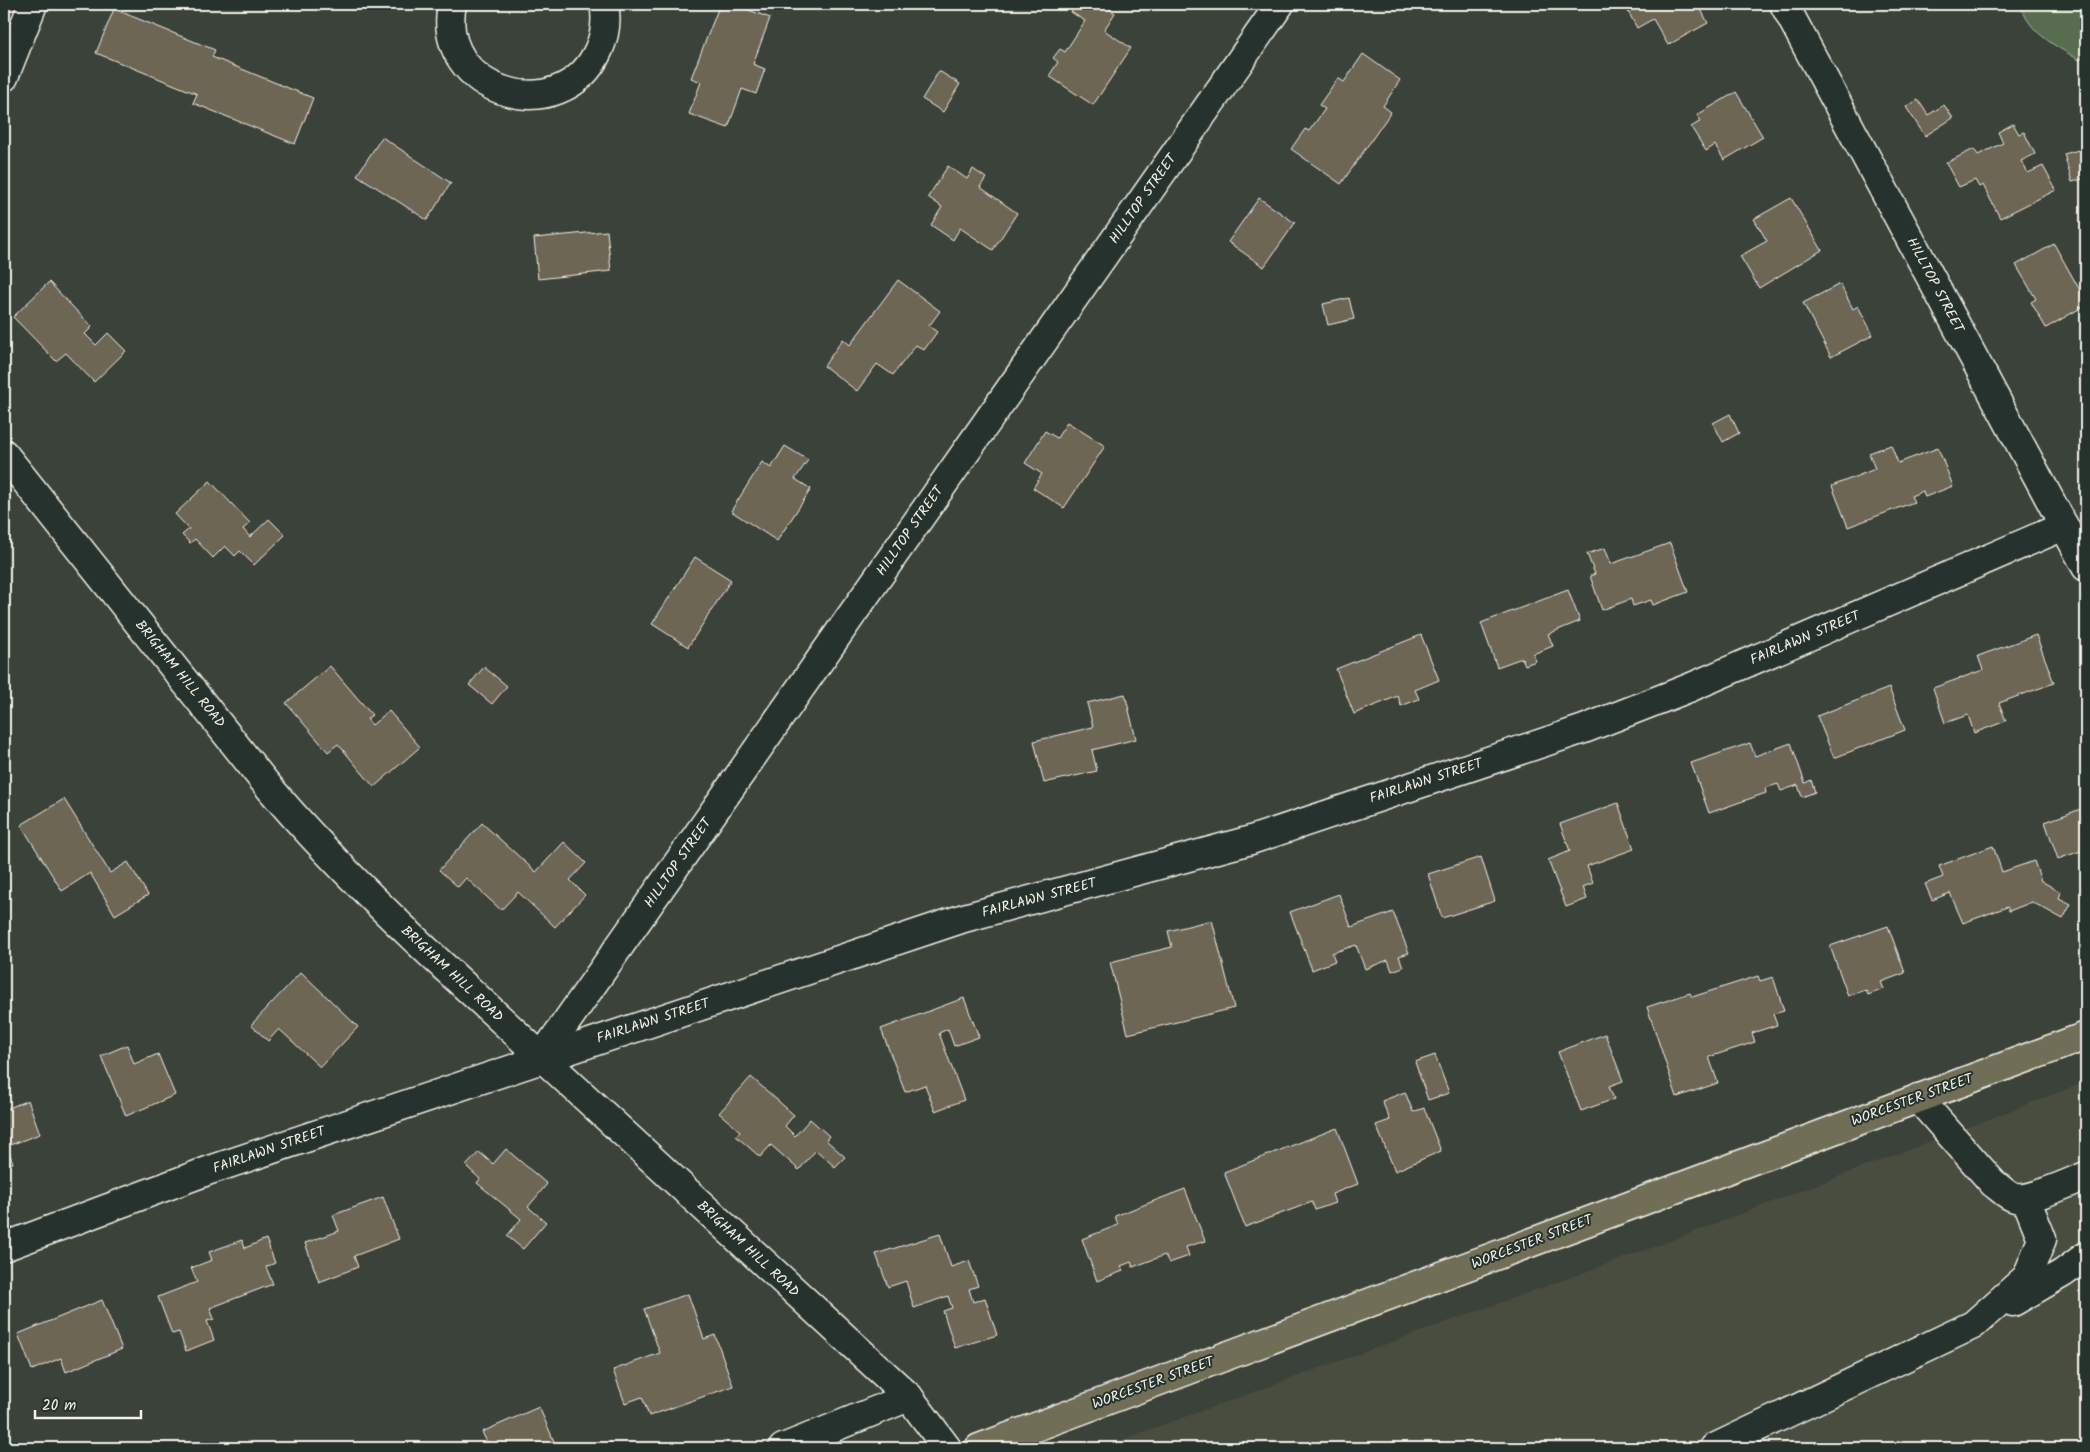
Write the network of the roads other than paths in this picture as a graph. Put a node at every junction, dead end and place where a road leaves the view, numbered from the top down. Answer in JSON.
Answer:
{"nodes":[{"id":1,"x":33,"y":4,"type":"edge"},
{"id":2,"x":452,"y":4,"type":"edge"},
{"id":3,"x":604,"y":4,"type":"edge"},
{"id":4,"x":1280,"y":4,"type":"edge"},
{"id":5,"x":1784,"y":4,"type":"edge"},
{"id":6,"x":4,"y":77,"type":"edge"},
{"id":7,"x":4,"y":454,"type":"edge"},
{"id":8,"x":2064,"y":526,"type":"junction"},
{"id":9,"x":2086,"y":567,"type":"edge"},
{"id":10,"x":2086,"y":1036,"type":"edge"},
{"id":11,"x":541,"y":1058,"type":"junction"},
{"id":12,"x":1918,"y":1098,"type":"junction"},
{"id":13,"x":2086,"y":1176,"type":"edge"},
{"id":14,"x":2026,"y":1199,"type":"junction"},
{"id":15,"x":4,"y":1247,"type":"edge"},
{"id":16,"x":2086,"y":1256,"type":"edge"},
{"id":17,"x":1973,"y":1325,"type":"junction"},
{"id":18,"x":909,"y":1397,"type":"junction"},
{"id":19,"x":1012,"y":1442,"type":"edge"},
{"id":20,"x":783,"y":1448,"type":"edge"},
{"id":21,"x":947,"y":1448,"type":"edge"},
{"id":22,"x":979,"y":1448,"type":"edge"},
{"id":23,"x":1714,"y":1448,"type":"edge"}],
"edges":[{"from":1,"to":6,"type":"street"},
{"from":2,"to":3,"type":"street"},
{"from":4,"to":11,"type":"street","name":"HILLTOP STREET"},
{"from":5,"to":8,"type":"street","name":"HILLTOP STREET"},
{"from":7,"to":11,"type":"street","name":"BRIGHAM HILL ROAD"},
{"from":8,"to":9,"type":"street","name":"HILLTOP STREET"},
{"from":8,"to":11,"type":"street","name":"FAIRLAWN STREET"},
{"from":10,"to":12,"type":"main road","name":"WORCESTER STREET"},
{"from":11,"to":15,"type":"street","name":"FAIRLAWN STREET"},
{"from":11,"to":18,"type":"street","name":"BRIGHAM HILL ROAD"},
{"from":12,"to":14,"type":"street"},
{"from":12,"to":19,"type":"main road","name":"WORCESTER STREET"},
{"from":13,"to":14,"type":"street"},
{"from":14,"to":17,"type":"street"},
{"from":16,"to":17,"type":"street"},
{"from":17,"to":23,"type":"street"},
{"from":18,"to":20,"type":"street"},
{"from":18,"to":21,"type":"street","name":"BRIGHAM HILL ROAD"},
{"from":19,"to":22,"type":"main road","name":"WORCESTER STREET"}]}
